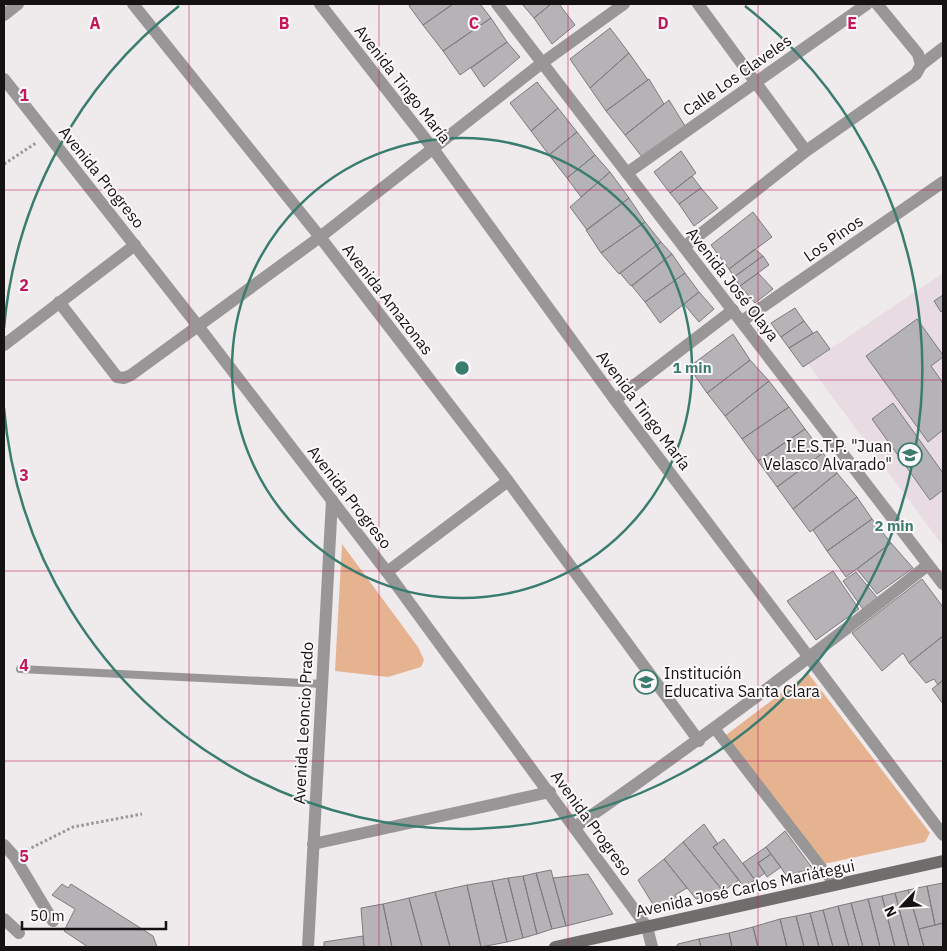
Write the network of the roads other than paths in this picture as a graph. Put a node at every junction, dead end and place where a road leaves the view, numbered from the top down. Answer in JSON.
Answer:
{"nodes":[{"id":1,"x":18,"y":4,"type":"edge"},
{"id":2,"x":133,"y":4,"type":"edge"},
{"id":3,"x":320,"y":4,"type":"edge"},
{"id":4,"x":497,"y":4,"type":"edge"},
{"id":5,"x":624,"y":4,"type":"edge"},
{"id":6,"x":698,"y":4,"type":"edge"},
{"id":7,"x":867,"y":4,"type":"edge"},
{"id":8,"x":877,"y":4,"type":"edge"},
{"id":9,"x":4,"y":14,"type":"edge"},
{"id":10,"x":943,"y":48,"type":"edge"},
{"id":11,"x":542,"y":63,"type":"junction"},
{"id":12,"x":921,"y":65,"type":"junction"},
{"id":13,"x":4,"y":79,"type":"edge"},
{"id":14,"x":755,"y":82,"type":"junction"},
{"id":15,"x":434,"y":150,"type":"junction"},
{"id":16,"x":806,"y":151,"type":"junction"},
{"id":17,"x":627,"y":173,"type":"junction"},
{"id":18,"x":943,"y":182,"type":"edge"},
{"id":19,"x":320,"y":237,"type":"junction"},
{"id":20,"x":135,"y":245,"type":"junction"},
{"id":21,"x":684,"y":247,"type":"junction"},
{"id":22,"x":59,"y":302,"type":"junction"},
{"id":23,"x":733,"y":310,"type":"junction"},
{"id":24,"x":742,"y":321,"type":"junction"},
{"id":25,"x":198,"y":326,"type":"junction"},
{"id":26,"x":4,"y":345,"type":"edge"},
{"id":27,"x":615,"y":400,"type":"junction"},
{"id":28,"x":508,"y":481,"type":"junction"},
{"id":29,"x":332,"y":500,"type":"junction"},
{"id":30,"x":928,"y":565,"type":"junction"},
{"id":31,"x":387,"y":572,"type":"junction"},
{"id":32,"x":943,"y":584,"type":"edge"},
{"id":33,"x":810,"y":658,"type":"junction"},
{"id":34,"x":20,"y":669,"type":"dead end"},
{"id":35,"x":322,"y":684,"type":"junction"},
{"id":36,"x":715,"y":729,"type":"junction"},
{"id":37,"x":699,"y":740,"type":"junction"},
{"id":38,"x":550,"y":792,"type":"junction"},
{"id":39,"x":575,"y":827,"type":"junction"},
{"id":40,"x":943,"y":835,"type":"edge"},
{"id":41,"x":313,"y":844,"type":"junction"},
{"id":42,"x":4,"y":845,"type":"edge"},
{"id":43,"x":943,"y":861,"type":"edge"},
{"id":44,"x":834,"y":885,"type":"junction"},
{"id":45,"x":4,"y":919,"type":"edge"},
{"id":46,"x":53,"y":921,"type":"dead end"},
{"id":47,"x":647,"y":927,"type":"junction"},
{"id":48,"x":19,"y":933,"type":"dead end"},
{"id":49,"x":308,"y":947,"type":"edge"},
{"id":50,"x":555,"y":947,"type":"edge"},
{"id":51,"x":652,"y":947,"type":"edge"}],
"edges":[{"from":1,"to":9,"type":"street"},
{"from":2,"to":19,"type":"street","name":"Avenida Amazonas"},
{"from":3,"to":15,"type":"street","name":"Avenida Tingo María"},
{"from":4,"to":11,"type":"street","name":"Avenida José Olaya"},
{"from":5,"to":11,"type":"street"},
{"from":6,"to":14,"type":"street"},
{"from":7,"to":14,"type":"street","name":"Calle Los Claveles"},
{"from":8,"to":12,"type":"street"},
{"from":10,"to":12,"type":"street"},
{"from":11,"to":15,"type":"street"},
{"from":11,"to":17,"type":"street","name":"Avenida José Olaya"},
{"from":12,"to":16,"type":"street"},
{"from":13,"to":20,"type":"street","name":"Avenida Progreso"},
{"from":14,"to":16,"type":"street"},
{"from":14,"to":17,"type":"street","name":"Calle Los Claveles"},
{"from":15,"to":19,"type":"street"},
{"from":15,"to":27,"type":"street","name":"Avenida Tingo María"},
{"from":16,"to":21,"type":"street"},
{"from":17,"to":21,"type":"street","name":"Avenida José Olaya"},
{"from":18,"to":24,"type":"street","name":"Los Pinos"},
{"from":19,"to":25,"type":"street"},
{"from":19,"to":28,"type":"street","name":"Avenida Amazonas"},
{"from":20,"to":22,"type":"street"},
{"from":20,"to":25,"type":"street","name":"Avenida Progreso"},
{"from":21,"to":23,"type":"street","name":"Avenida José Olaya"},
{"from":22,"to":25,"type":"street"},
{"from":22,"to":26,"type":"street"},
{"from":23,"to":24,"type":"street","name":"Avenida José Olaya"},
{"from":23,"to":27,"type":"street"},
{"from":24,"to":30,"type":"street","name":"Avenida José Olaya"},
{"from":25,"to":29,"type":"street","name":"Avenida Progreso"},
{"from":27,"to":33,"type":"street","name":"Avenida Tingo María"},
{"from":28,"to":31,"type":"street"},
{"from":28,"to":37,"type":"street","name":"Avenida Amazonas"},
{"from":29,"to":31,"type":"street","name":"Avenida Progreso"},
{"from":29,"to":35,"type":"street","name":"Avenida Leoncio Prado"},
{"from":30,"to":32,"type":"street","name":"Avenida José Olaya"},
{"from":30,"to":33,"type":"street"},
{"from":31,"to":38,"type":"street","name":"Avenida Progreso"},
{"from":33,"to":36,"type":"street"},
{"from":33,"to":40,"type":"street","name":"Avenida Tingo María"},
{"from":34,"to":35,"type":"lane"},
{"from":35,"to":41,"type":"street","name":"Avenida Leoncio Prado"},
{"from":36,"to":37,"type":"street"},
{"from":36,"to":44,"type":"street"},
{"from":37,"to":39,"type":"street"},
{"from":38,"to":39,"type":"street","name":"Avenida Progreso"},
{"from":38,"to":41,"type":"street"},
{"from":39,"to":47,"type":"street","name":"Avenida Progreso"},
{"from":41,"to":49,"type":"street","name":"Avenida Leoncio Prado"},
{"from":42,"to":46,"type":"street"},
{"from":43,"to":44,"type":"main road","name":"Avenida José Carlos Mariátegui"},
{"from":44,"to":47,"type":"main road","name":"Avenida José Carlos Mariátegui"},
{"from":45,"to":48,"type":"street"},
{"from":47,"to":50,"type":"main road","name":"Avenida José Carlos Mariátegui"},
{"from":47,"to":51,"type":"street","name":"Avenida Progreso"}]}
